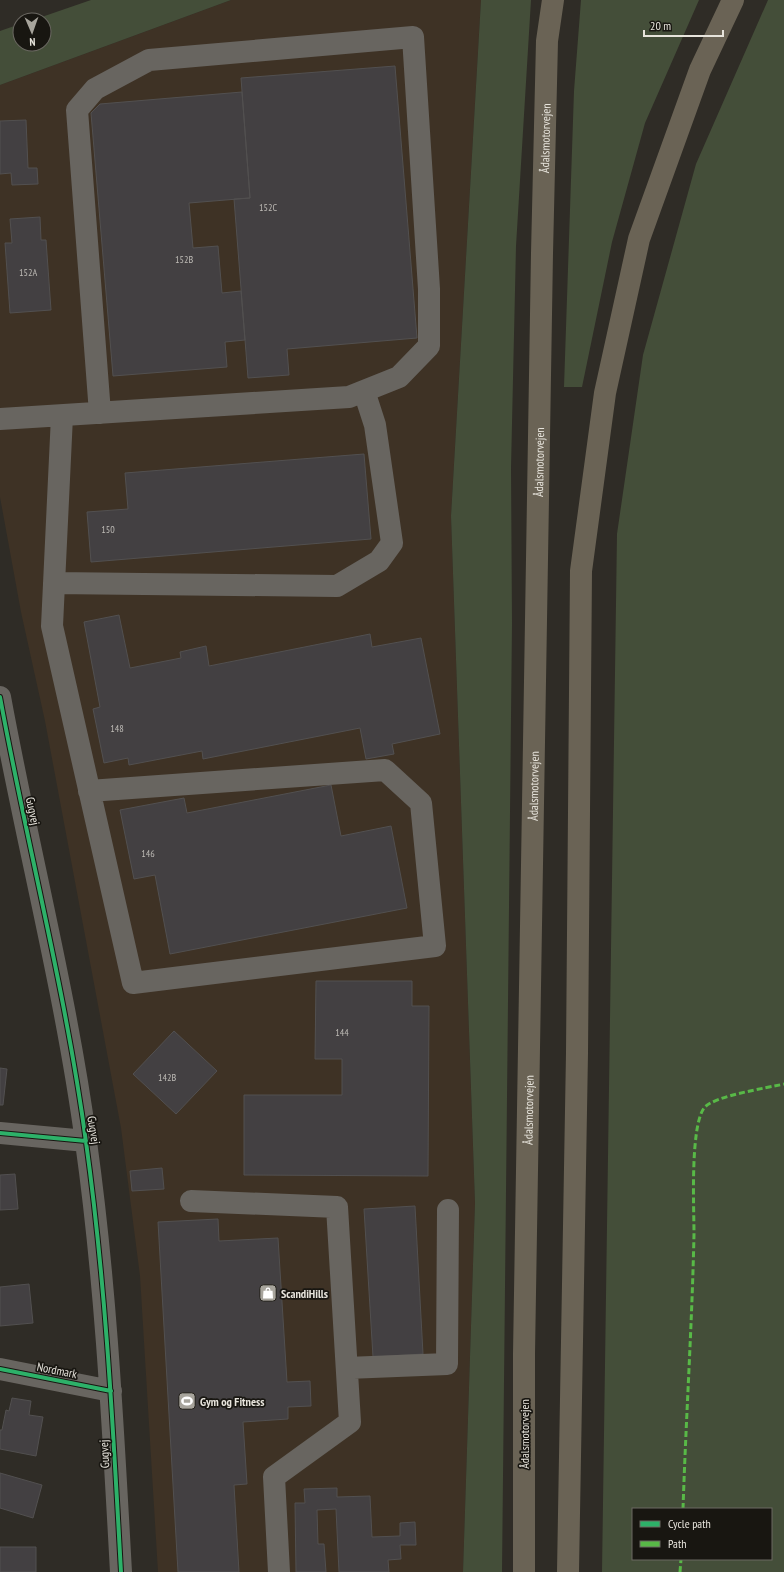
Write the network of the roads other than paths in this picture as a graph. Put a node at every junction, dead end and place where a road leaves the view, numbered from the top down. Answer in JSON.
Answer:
{"nodes":[{"id":1,"x":553,"y":0,"type":"edge"},
{"id":2,"x":733,"y":0,"type":"edge"},
{"id":3,"x":364,"y":391,"type":"junction"},
{"id":4,"x":100,"y":413,"type":"junction"},
{"id":5,"x":62,"y":416,"type":"junction"},
{"id":6,"x":0,"y":419,"type":"edge"},
{"id":7,"x":54,"y":582,"type":"junction"},
{"id":8,"x":0,"y":697,"type":"edge"},
{"id":9,"x":8,"y":782,"type":"edge"},
{"id":10,"x":89,"y":791,"type":"junction"},
{"id":11,"x":0,"y":1133,"type":"edge"},
{"id":12,"x":86,"y":1141,"type":"junction"},
{"id":13,"x":191,"y":1201,"type":"dead end"},
{"id":14,"x":448,"y":1210,"type":"dead end"},
{"id":15,"x":347,"y":1368,"type":"junction"},
{"id":16,"x":0,"y":1369,"type":"edge"},
{"id":17,"x":111,"y":1391,"type":"junction"},
{"id":18,"x":121,"y":1572,"type":"edge"},
{"id":19,"x":279,"y":1572,"type":"edge"},
{"id":20,"x":524,"y":1572,"type":"edge"},
{"id":21,"x":568,"y":1572,"type":"edge"}],
"edges":[{"from":1,"to":20,"type":"highway","name":"Ådalsmotorvejen"},
{"from":2,"to":21,"type":"highway"},
{"from":3,"to":4,"type":"street"},
{"from":3,"to":4,"type":"street"},
{"from":3,"to":7,"type":"street"},
{"from":4,"to":5,"type":"street"},
{"from":5,"to":6,"type":"street"},
{"from":5,"to":7,"type":"street"},
{"from":7,"to":10,"type":"street"},
{"from":8,"to":9,"type":"street","name":"Gugvej"},
{"from":9,"to":12,"type":"street","name":"Gugvej"},
{"from":10,"to":10,"type":"street"},
{"from":11,"to":12,"type":"street"},
{"from":12,"to":17,"type":"street","name":"Gugvej"},
{"from":13,"to":15,"type":"street"},
{"from":14,"to":15,"type":"street"},
{"from":15,"to":19,"type":"street"},
{"from":16,"to":17,"type":"street","name":"Nordmark"},
{"from":17,"to":18,"type":"street","name":"Gugvej"}]}
